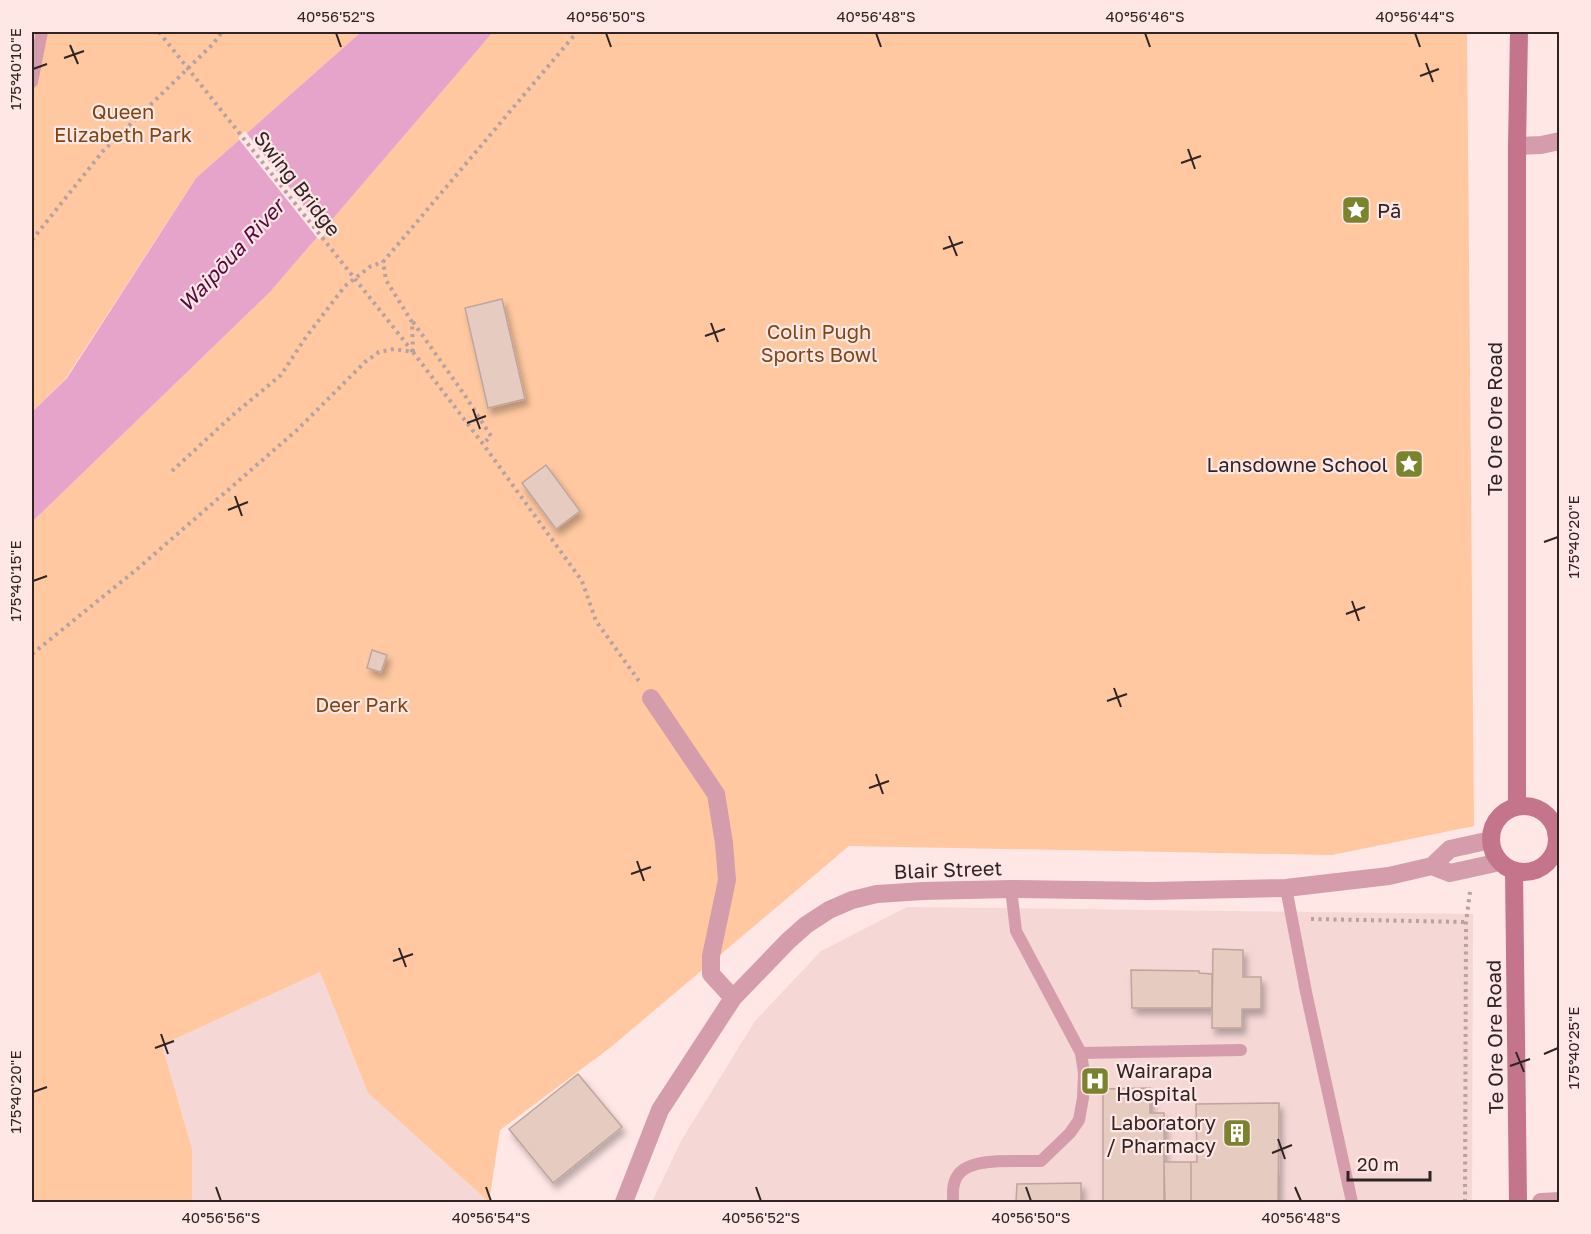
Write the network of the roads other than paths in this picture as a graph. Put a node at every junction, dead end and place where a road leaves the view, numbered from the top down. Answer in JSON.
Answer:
{"nodes":[{"id":1,"x":42,"y":32,"type":"edge"},
{"id":2,"x":1519,"y":32,"type":"edge"},
{"id":3,"x":32,"y":82,"type":"edge"},
{"id":4,"x":1560,"y":141,"type":"edge"},
{"id":5,"x":1517,"y":146,"type":"junction"},
{"id":6,"x":651,"y":698,"type":"road end"},
{"id":7,"x":1517,"y":807,"type":"junction"},
{"id":8,"x":1558,"y":832,"type":"edge"},
{"id":9,"x":1491,"y":840,"type":"junction"},
{"id":10,"x":1432,"y":866,"type":"junction"},
{"id":11,"x":1507,"y":866,"type":"junction"},
{"id":12,"x":1286,"y":888,"type":"junction"},
{"id":13,"x":1011,"y":889,"type":"junction"},
{"id":14,"x":733,"y":998,"type":"junction"},
{"id":15,"x":1241,"y":1050,"type":"dead end"},
{"id":16,"x":1081,"y":1053,"type":"junction"},
{"id":17,"x":1560,"y":1201,"type":"edge"},
{"id":18,"x":624,"y":1203,"type":"edge"},
{"id":19,"x":953,"y":1203,"type":"edge"},
{"id":20,"x":1352,"y":1203,"type":"edge"},
{"id":21,"x":1518,"y":1203,"type":"edge"},
{"id":22,"x":1541,"y":1203,"type":"edge"}],
"edges":[{"from":1,"to":3,"type":"lane"},
{"from":2,"to":5,"type":"main road","name":"Te Ore Ore Road"},
{"from":4,"to":5,"type":"street"},
{"from":5,"to":7,"type":"main road","name":"Te Ore Ore Road"},
{"from":6,"to":14,"type":"street"},
{"from":7,"to":8,"type":"main road"},
{"from":7,"to":9,"type":"main road"},
{"from":8,"to":11,"type":"main road"},
{"from":9,"to":10,"type":"street","name":"Blair Street"},
{"from":9,"to":11,"type":"main road","name":"Te Ore Ore Road"},
{"from":10,"to":11,"type":"street","name":"Blair Street"},
{"from":10,"to":12,"type":"street","name":"Blair Street"},
{"from":11,"to":21,"type":"main road","name":"Te Ore Ore Road"},
{"from":12,"to":13,"type":"street","name":"Blair Street"},
{"from":12,"to":20,"type":"lane"},
{"from":13,"to":14,"type":"street","name":"Blair Street"},
{"from":13,"to":16,"type":"lane"},
{"from":14,"to":18,"type":"street","name":"Blair Street"},
{"from":15,"to":16,"type":"lane"},
{"from":16,"to":19,"type":"lane"},
{"from":17,"to":22,"type":"street"}]}
